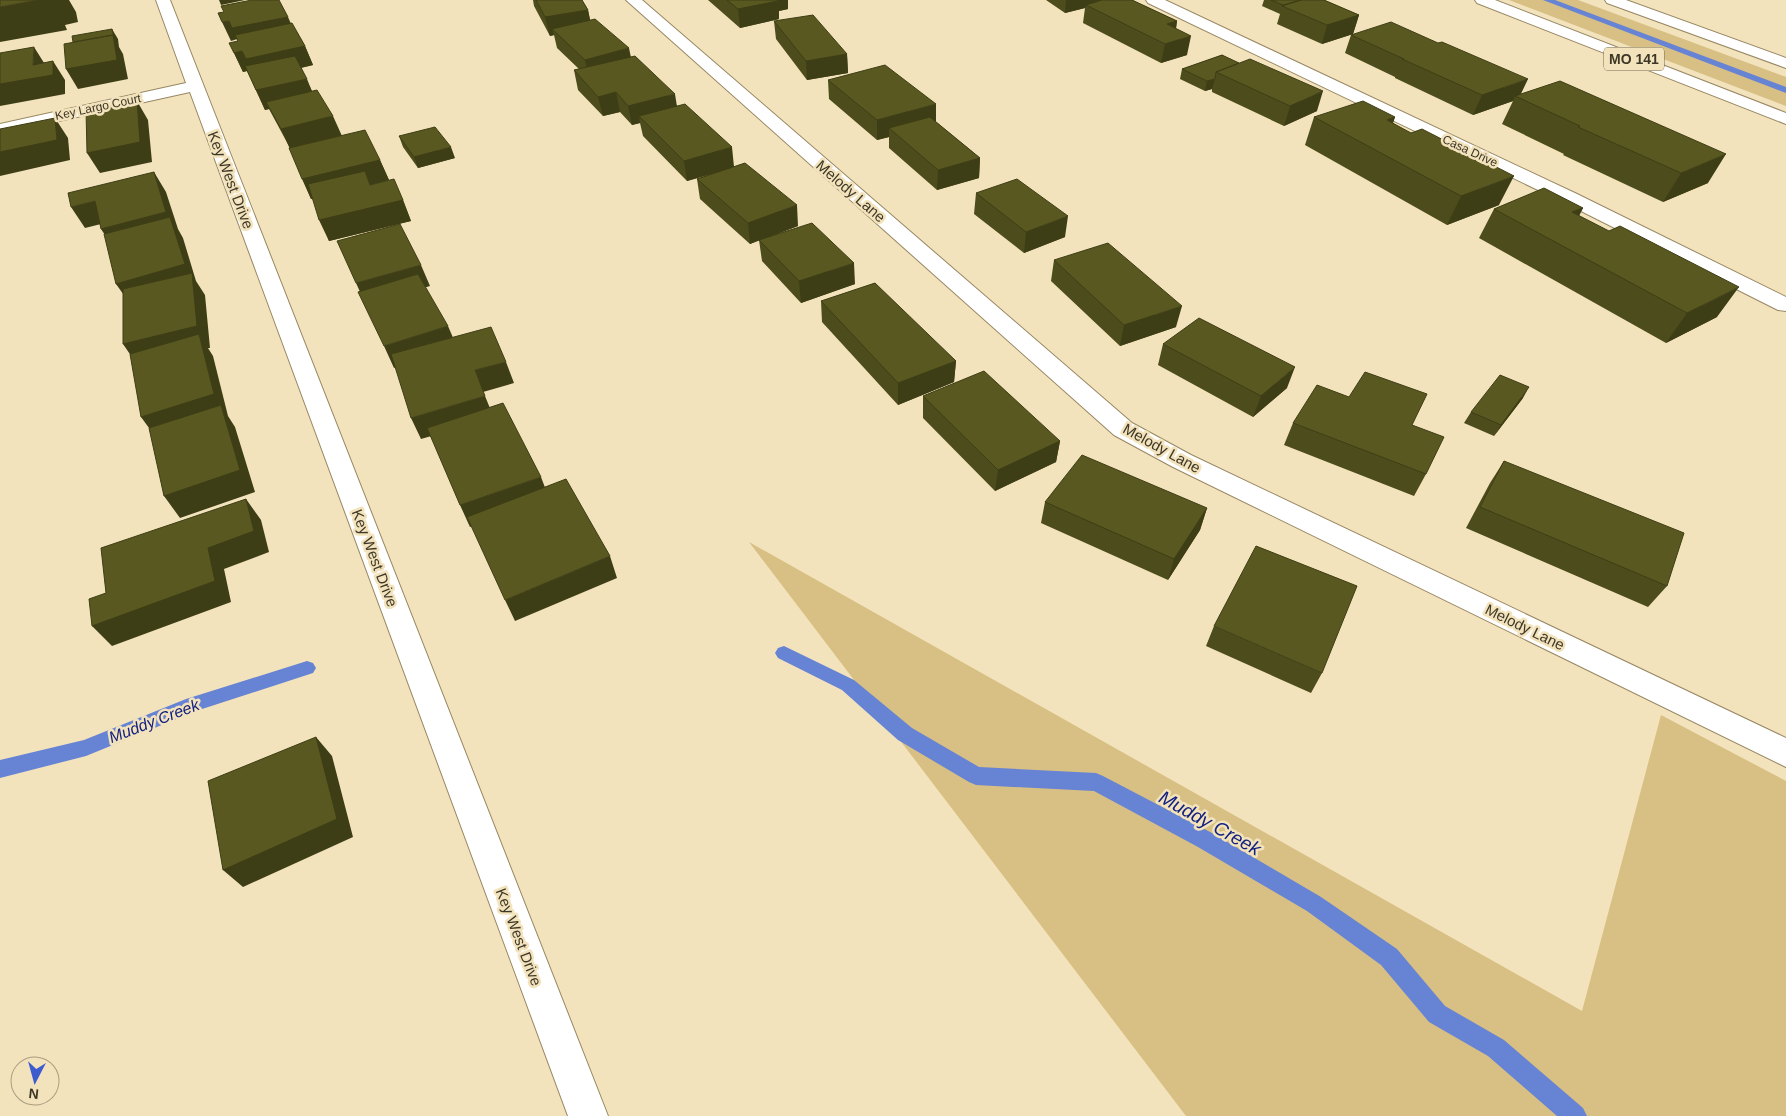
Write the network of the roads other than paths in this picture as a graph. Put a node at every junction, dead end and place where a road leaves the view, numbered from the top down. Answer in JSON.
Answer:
{"nodes":[{"id":1,"x":163,"y":0,"type":"edge"},
{"id":2,"x":633,"y":0,"type":"edge"},
{"id":3,"x":1153,"y":0,"type":"edge"},
{"id":4,"x":1482,"y":0,"type":"edge"},
{"id":5,"x":1612,"y":0,"type":"edge"},
{"id":6,"x":1786,"y":63,"type":"edge"},
{"id":7,"x":195,"y":86,"type":"junction"},
{"id":8,"x":1786,"y":119,"type":"edge"},
{"id":9,"x":0,"y":129,"type":"edge"},
{"id":10,"x":1786,"y":304,"type":"edge"},
{"id":11,"x":1786,"y":753,"type":"edge"},
{"id":12,"x":588,"y":1116,"type":"edge"}],
"edges":[{"from":1,"to":7,"type":"main road","name":"Key West Drive"},
{"from":2,"to":11,"type":"main road","name":"Melody Lane"},
{"from":3,"to":10,"type":"main road","name":"Casa Drive"},
{"from":4,"to":8,"type":"main road","number":"MO 141"},
{"from":5,"to":6,"type":"main road"},
{"from":7,"to":9,"type":"main road","name":"Key Largo Court"},
{"from":7,"to":12,"type":"main road","name":"Key West Drive"}]}
